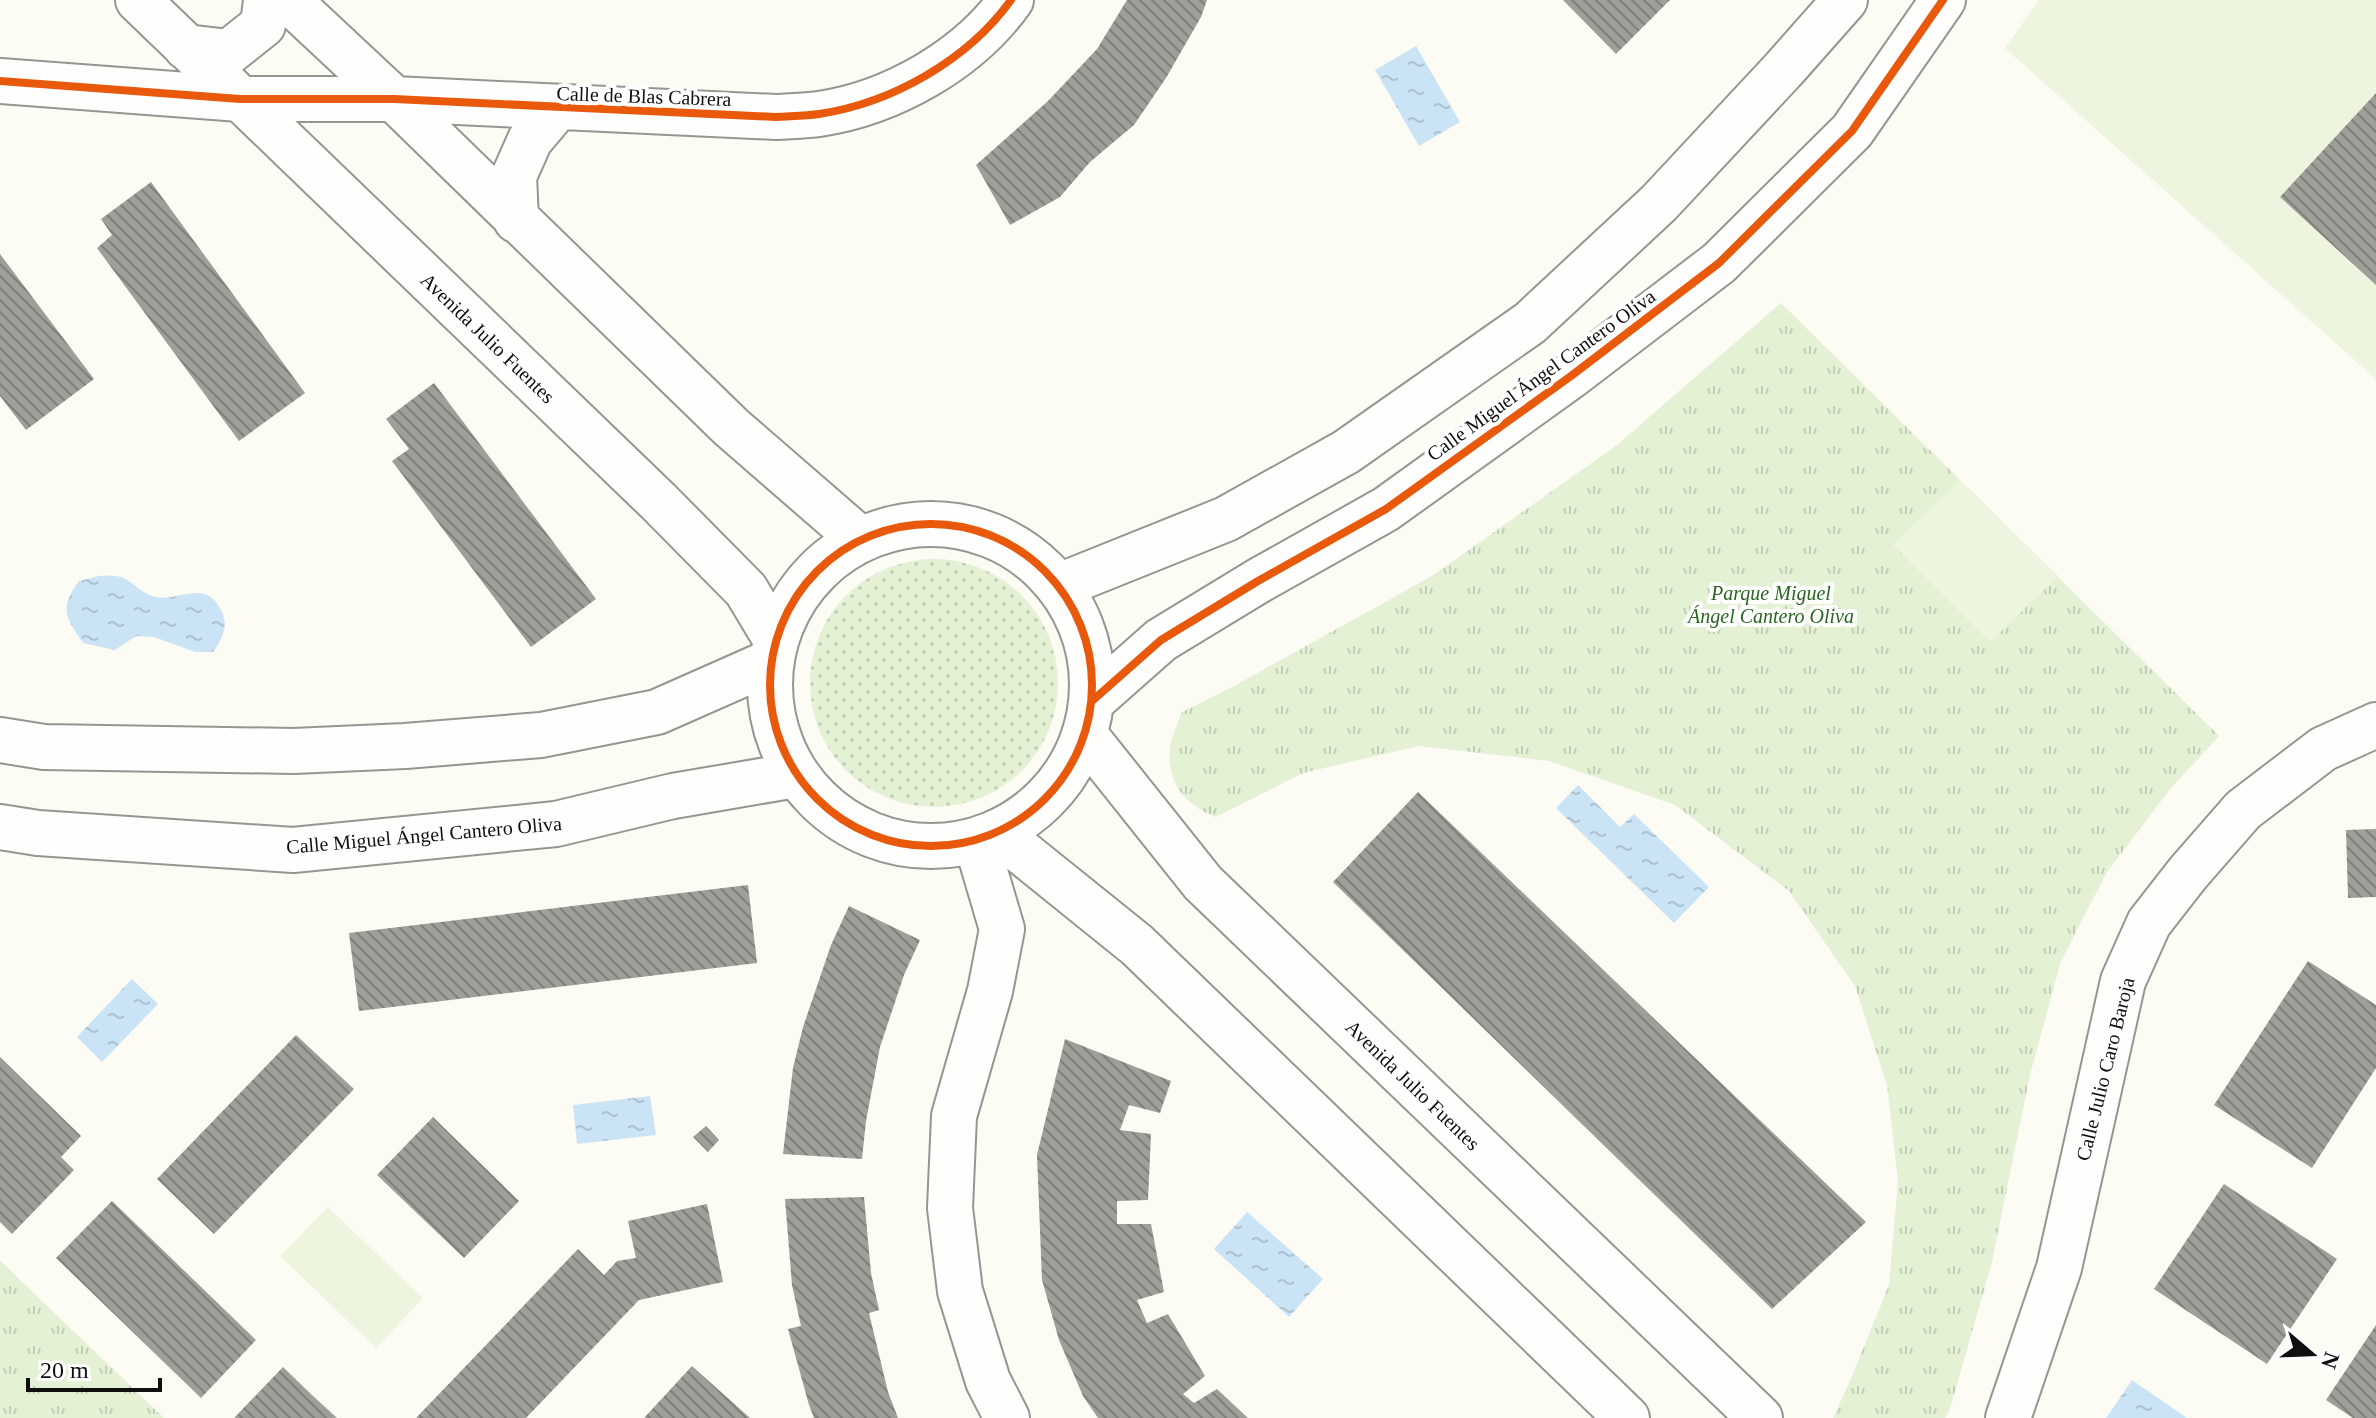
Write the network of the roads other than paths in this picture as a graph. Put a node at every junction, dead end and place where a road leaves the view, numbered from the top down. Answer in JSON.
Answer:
{"nodes":[{"id":1,"x":138,"y":0,"type":"edge"},
{"id":2,"x":266,"y":0,"type":"edge"},
{"id":3,"x":288,"y":0,"type":"edge"},
{"id":4,"x":1011,"y":0,"type":"edge"},
{"id":5,"x":1845,"y":0,"type":"edge"},
{"id":6,"x":1943,"y":0,"type":"edge"},
{"id":7,"x":186,"y":47,"type":"junction"},
{"id":8,"x":0,"y":81,"type":"edge"},
{"id":9,"x":240,"y":99,"type":"junction"},
{"id":10,"x":394,"y":99,"type":"junction"},
{"id":11,"x":557,"y":108,"type":"junction"},
{"id":12,"x":516,"y":220,"type":"junction"},
{"id":13,"x":860,"y":539,"type":"junction"},
{"id":14,"x":1059,"y":586,"type":"junction"},
{"id":15,"x":773,"y":651,"type":"junction"},
{"id":16,"x":1088,"y":718,"type":"junction"},
{"id":17,"x":2376,"y":725,"type":"edge"},
{"id":18,"x":0,"y":740,"type":"edge"},
{"id":19,"x":796,"y":775,"type":"junction"},
{"id":20,"x":0,"y":827,"type":"edge"},
{"id":21,"x":987,"y":837,"type":"junction"},
{"id":22,"x":1007,"y":1418,"type":"edge"},
{"id":23,"x":1627,"y":1418,"type":"edge"},
{"id":24,"x":1760,"y":1418,"type":"edge"},
{"id":25,"x":2008,"y":1418,"type":"edge"}],
"edges":[{"from":1,"to":7,"type":"street","name":"Avenida Julio Fuentes"},
{"from":2,"to":7,"type":"street"},
{"from":3,"to":10,"type":"street"},
{"from":4,"to":11,"type":"street","name":"Calle de Blas Cabrera"},
{"from":5,"to":14,"type":"street"},
{"from":6,"to":16,"type":"street","name":"Calle Miguel Ángel Cantero Oliva"},
{"from":7,"to":9,"type":"street","name":"Avenida Julio Fuentes"},
{"from":8,"to":9,"type":"street","name":"Calle de Blas Cabrera"},
{"from":9,"to":10,"type":"street","name":"Calle de Blas Cabrera"},
{"from":9,"to":15,"type":"street","name":"Avenida Julio Fuentes"},
{"from":10,"to":11,"type":"street","name":"Calle de Blas Cabrera"},
{"from":10,"to":12,"type":"street"},
{"from":11,"to":12,"type":"street"},
{"from":12,"to":13,"type":"street"},
{"from":13,"to":14,"type":"street"},
{"from":13,"to":15,"type":"street"},
{"from":14,"to":16,"type":"street"},
{"from":15,"to":18,"type":"street"},
{"from":15,"to":19,"type":"street"},
{"from":16,"to":21,"type":"street"},
{"from":16,"to":24,"type":"street","name":"Avenida Julio Fuentes"},
{"from":17,"to":25,"type":"street","name":"Calle Julio Caro Baroja"},
{"from":19,"to":20,"type":"street","name":"Calle Miguel Ángel Cantero Oliva"},
{"from":19,"to":21,"type":"street"},
{"from":21,"to":22,"type":"street"},
{"from":21,"to":23,"type":"street"}]}
